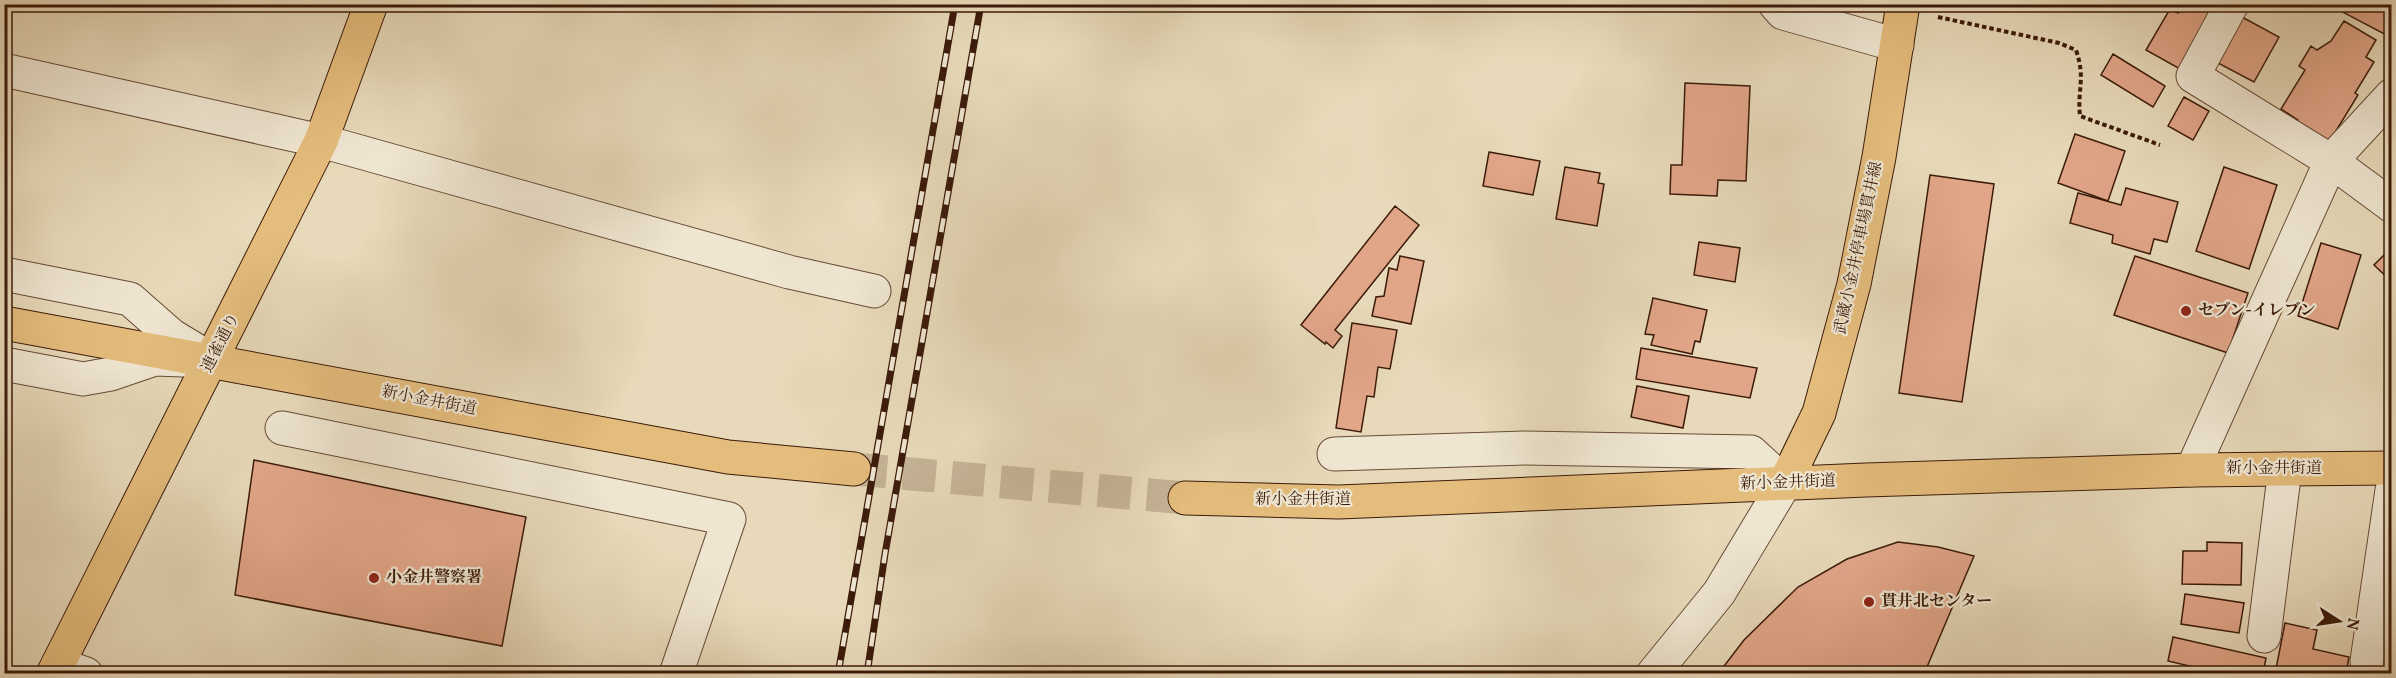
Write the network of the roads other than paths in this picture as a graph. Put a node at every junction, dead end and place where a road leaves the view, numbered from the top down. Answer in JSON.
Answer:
{"nodes":[{"id":1,"x":371,"y":4,"type":"edge"},
{"id":2,"x":1775,"y":4,"type":"edge"},
{"id":3,"x":2232,"y":4,"type":"edge"},
{"id":4,"x":1902,"y":7,"type":"edge"},
{"id":5,"x":1897,"y":45,"type":"junction"},
{"id":6,"x":4,"y":70,"type":"edge"},
{"id":7,"x":2391,"y":95,"type":"edge"},
{"id":8,"x":321,"y":141,"type":"junction"},
{"id":9,"x":2331,"y":161,"type":"junction"},
{"id":10,"x":2391,"y":206,"type":"edge"},
{"id":11,"x":4,"y":274,"type":"edge"},
{"id":12,"x":874,"y":291,"type":"dead end"},
{"id":13,"x":4,"y":323,"type":"edge"},
{"id":14,"x":212,"y":360,"type":"junction"},
{"id":15,"x":4,"y":364,"type":"edge"},
{"id":16,"x":282,"y":428,"type":"dead end"},
{"id":17,"x":1334,"y":454,"type":"dead end"},
{"id":18,"x":2391,"y":468,"type":"edge"},
{"id":19,"x":854,"y":469,"type":"tunnel mouth"},
{"id":20,"x":2192,"y":470,"type":"junction"},
{"id":21,"x":2285,"y":470,"type":"junction"},
{"id":22,"x":1785,"y":483,"type":"junction"},
{"id":23,"x":2391,"y":490,"type":"edge"},
{"id":24,"x":1185,"y":498,"type":"tunnel mouth"},
{"id":25,"x":2264,"y":636,"type":"dead end"},
{"id":26,"x":2367,"y":661,"type":"dead end"},
{"id":27,"x":66,"y":670,"type":"edge"},
{"id":28,"x":676,"y":674,"type":"edge"},
{"id":29,"x":1653,"y":674,"type":"edge"}],
"edges":[{"from":1,"to":8,"type":"main road","name":"連雀通り"},
{"from":2,"to":5,"type":"street"},
{"from":3,"to":9,"type":"street"},
{"from":4,"to":5,"type":"main road","name":"武蔵小金井停車場貫井線"},
{"from":5,"to":22,"type":"main road","name":"武蔵小金井停車場貫井線"},
{"from":6,"to":8,"type":"street"},
{"from":7,"to":9,"type":"street"},
{"from":8,"to":12,"type":"street"},
{"from":8,"to":14,"type":"main road","name":"連雀通り"},
{"from":9,"to":10,"type":"street"},
{"from":9,"to":20,"type":"street"},
{"from":11,"to":14,"type":"street"},
{"from":13,"to":14,"type":"main road","name":"新小金井街道"},
{"from":14,"to":15,"type":"street"},
{"from":14,"to":19,"type":"main road","name":"新小金井街道"},
{"from":14,"to":27,"type":"main road","name":"連雀通り"},
{"from":16,"to":28,"type":"street"},
{"from":17,"to":22,"type":"street"},
{"from":18,"to":21,"type":"main road","name":"新小金井街道"},
{"from":20,"to":21,"type":"main road","name":"新小金井街道"},
{"from":20,"to":22,"type":"main road","name":"新小金井街道"},
{"from":21,"to":25,"type":"street"},
{"from":22,"to":24,"type":"main road","name":"新小金井街道"},
{"from":22,"to":29,"type":"street"},
{"from":23,"to":26,"type":"street"}]}
